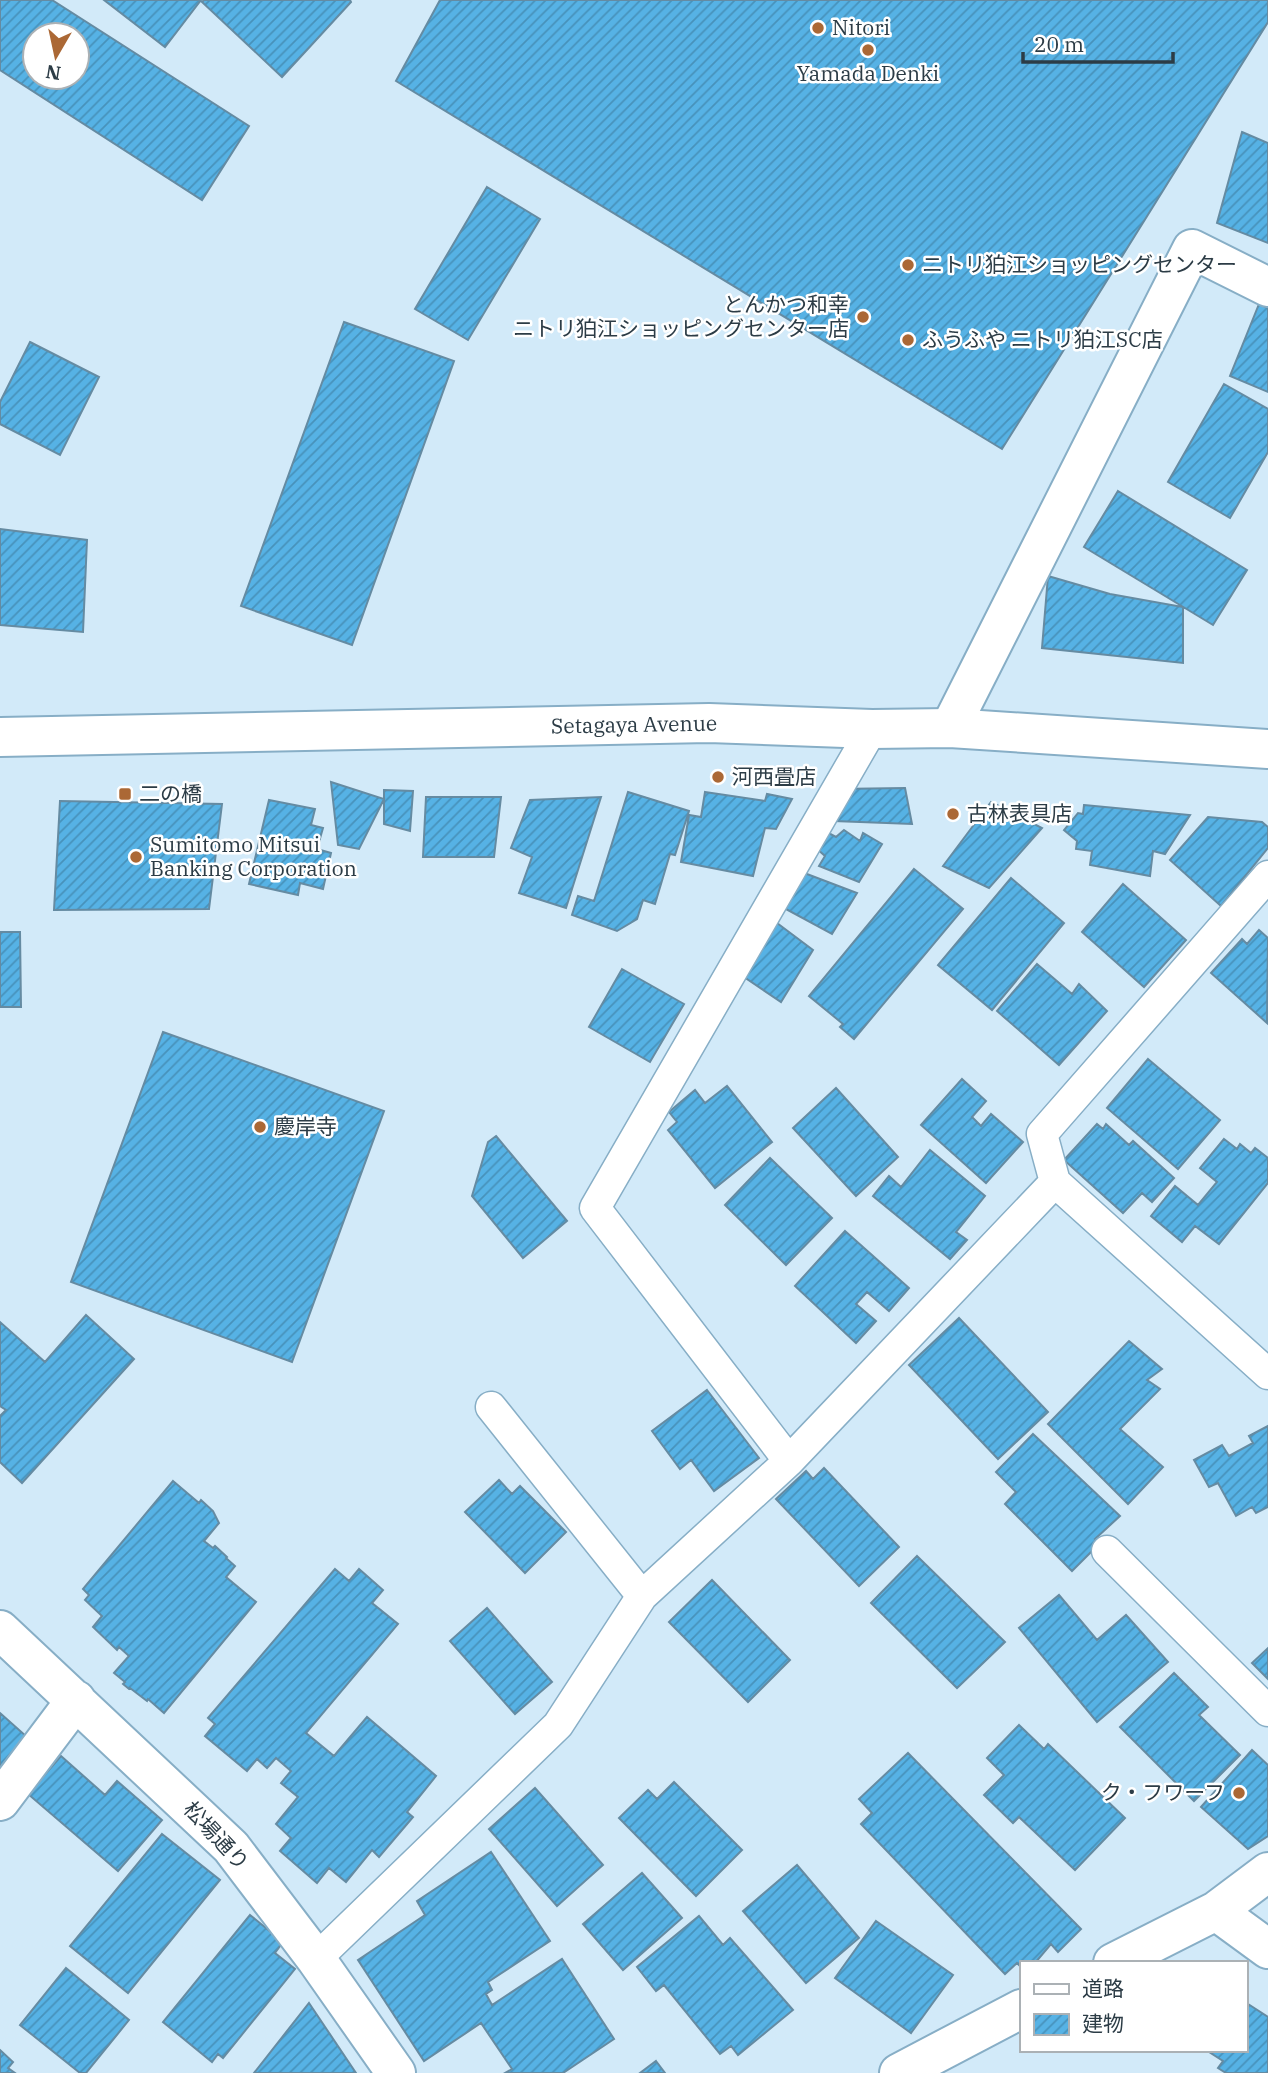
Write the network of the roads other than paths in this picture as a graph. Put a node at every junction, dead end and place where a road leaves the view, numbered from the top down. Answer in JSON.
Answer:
{"nodes":[{"id":1,"x":1268,"y":287,"type":"edge"},
{"id":2,"x":950,"y":728,"type":"junction"},
{"id":3,"x":872,"y":729,"type":"junction"},
{"id":4,"x":0,"y":737,"type":"edge"},
{"id":5,"x":1268,"y":749,"type":"edge"},
{"id":6,"x":1268,"y":876,"type":"edge"},
{"id":7,"x":1055,"y":1182,"type":"junction"},
{"id":8,"x":1268,"y":1374,"type":"edge"},
{"id":9,"x":491,"y":1407,"type":"dead end"},
{"id":10,"x":789,"y":1461,"type":"junction"},
{"id":11,"x":1107,"y":1551,"type":"dead end"},
{"id":12,"x":642,"y":1596,"type":"junction"},
{"id":13,"x":0,"y":1630,"type":"edge"},
{"id":14,"x":76,"y":1700,"type":"junction"},
{"id":15,"x":1268,"y":1711,"type":"edge"},
{"id":16,"x":0,"y":1801,"type":"edge"},
{"id":17,"x":1268,"y":1872,"type":"edge"},
{"id":18,"x":1216,"y":1911,"type":"junction"},
{"id":19,"x":1268,"y":1949,"type":"edge"},
{"id":20,"x":316,"y":1959,"type":"junction"},
{"id":21,"x":1117,"y":1961,"type":"edge"},
{"id":22,"x":1020,"y":2010,"type":"edge"},
{"id":23,"x":396,"y":2073,"type":"edge"},
{"id":24,"x":899,"y":2073,"type":"edge"}],
"edges":[{"from":1,"to":2,"type":"street"},
{"from":2,"to":3,"type":"street","name":"Setagaya Avenue"},
{"from":2,"to":5,"type":"street","name":"Setagaya Avenue"},
{"from":3,"to":4,"type":"street","name":"Setagaya Avenue"},
{"from":3,"to":10,"type":"lane"},
{"from":6,"to":7,"type":"lane"},
{"from":7,"to":8,"type":"lane"},
{"from":7,"to":10,"type":"lane"},
{"from":9,"to":12,"type":"lane"},
{"from":10,"to":12,"type":"lane"},
{"from":11,"to":15,"type":"lane"},
{"from":12,"to":20,"type":"lane"},
{"from":13,"to":14,"type":"street","name":"松場通り"},
{"from":14,"to":16,"type":"street"},
{"from":14,"to":20,"type":"street","name":"松場通り"},
{"from":17,"to":18,"type":"street"},
{"from":18,"to":19,"type":"street"},
{"from":18,"to":21,"type":"street"},
{"from":20,"to":23,"type":"street","name":"松場通り"},
{"from":22,"to":24,"type":"street"}]}
